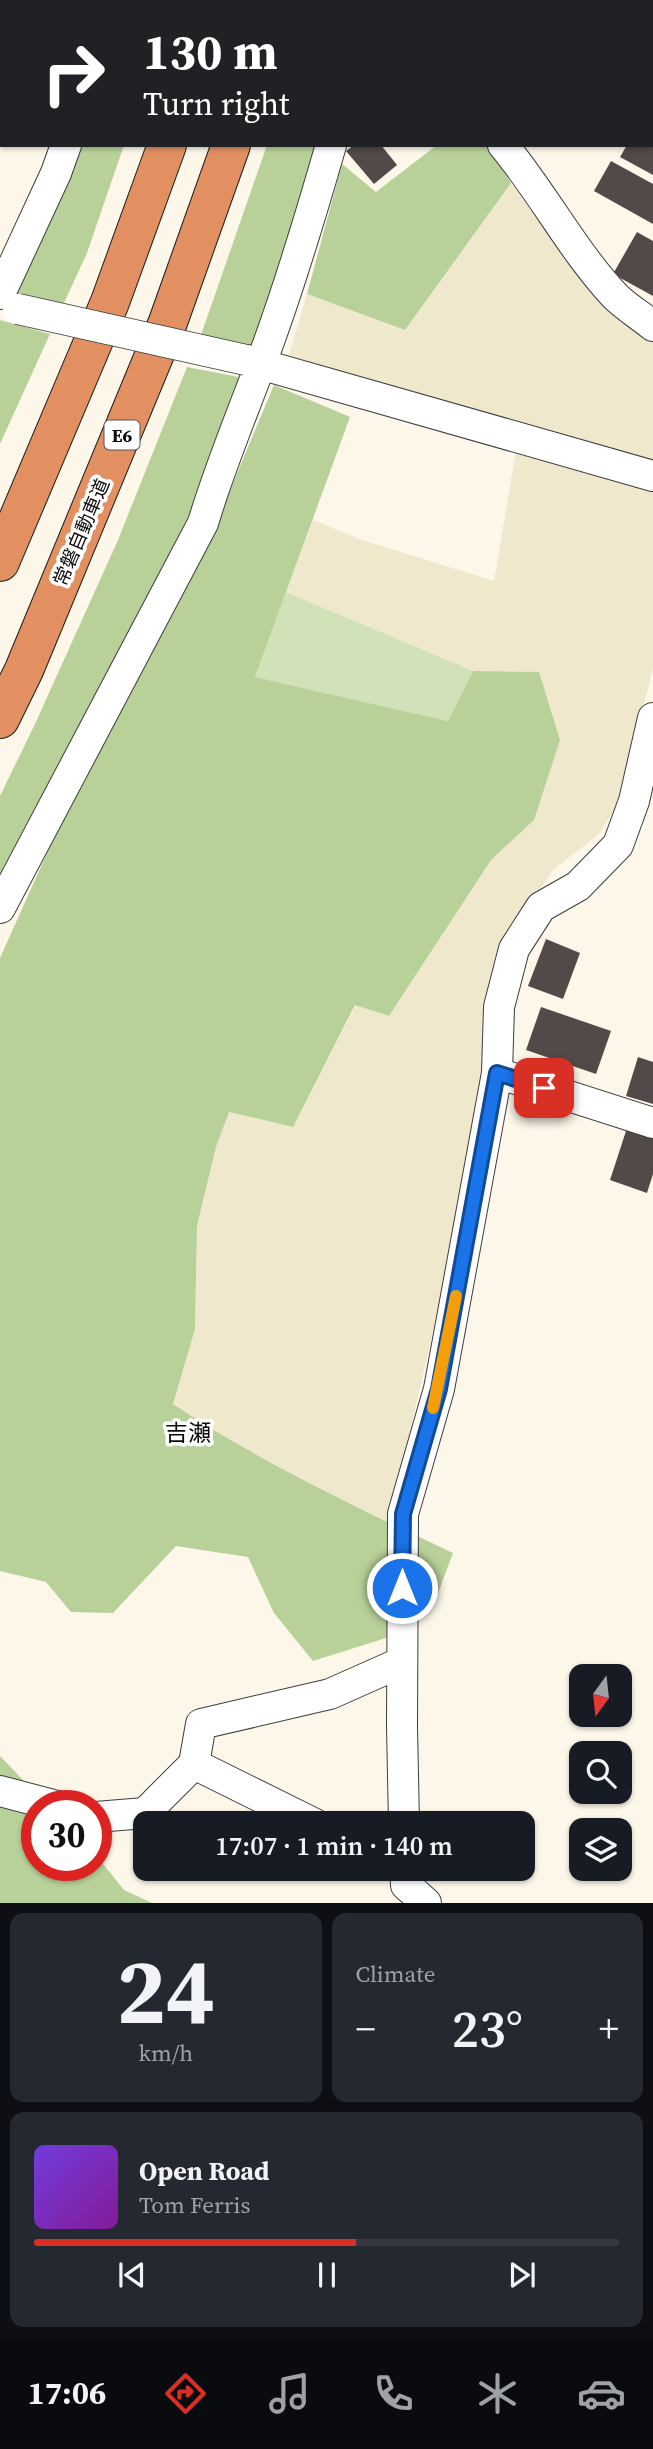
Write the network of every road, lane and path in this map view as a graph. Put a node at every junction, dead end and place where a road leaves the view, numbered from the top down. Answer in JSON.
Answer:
{"nodes":[{"id":1,"x":65,"y":147,"type":"edge"},
{"id":2,"x":166,"y":147,"type":"edge"},
{"id":3,"x":230,"y":147,"type":"edge"},
{"id":4,"x":330,"y":147,"type":"edge"},
{"id":5,"x":505,"y":147,"type":"edge"},
{"id":6,"x":6,"y":302,"type":"edge"},
{"id":7,"x":653,"y":326,"type":"edge"},
{"id":8,"x":254,"y":361,"type":"junction"},
{"id":9,"x":653,"y":476,"type":"edge"},
{"id":10,"x":0,"y":562,"type":"edge"},
{"id":11,"x":653,"y":718,"type":"edge"},
{"id":12,"x":0,"y":719,"type":"edge"},
{"id":13,"x":0,"y":908,"type":"edge"},
{"id":14,"x":497,"y":1073,"type":"junction"},
{"id":15,"x":653,"y":1123,"type":"edge"},
{"id":16,"x":402,"y":1662,"type":"junction"},
{"id":17,"x":194,"y":1764,"type":"junction"},
{"id":18,"x":0,"y":1791,"type":"edge"},
{"id":19,"x":21,"y":1797,"type":"edge"},
{"id":20,"x":289,"y":1811,"type":"edge"},
{"id":21,"x":404,"y":1811,"type":"edge"},
{"id":22,"x":112,"y":1815,"type":"edge"}],
"edges":[{"from":1,"to":6,"type":"street"},
{"from":2,"to":10,"type":"highway"},
{"from":3,"to":12,"type":"highway","name":"常磐自動車道","number":"E6"},
{"from":4,"to":8,"type":"street"},
{"from":5,"to":7,"type":"street"},
{"from":6,"to":8,"type":"street","bridge":true},
{"from":8,"to":9,"type":"street"},
{"from":8,"to":13,"type":"street"},
{"from":11,"to":14,"type":"street"},
{"from":14,"to":15,"type":"street"},
{"from":14,"to":16,"type":"street"},
{"from":16,"to":17,"type":"street"},
{"from":16,"to":21,"type":"street"},
{"from":17,"to":20,"type":"street"},
{"from":17,"to":22,"type":"street"},
{"from":18,"to":19,"type":"street"}]}
